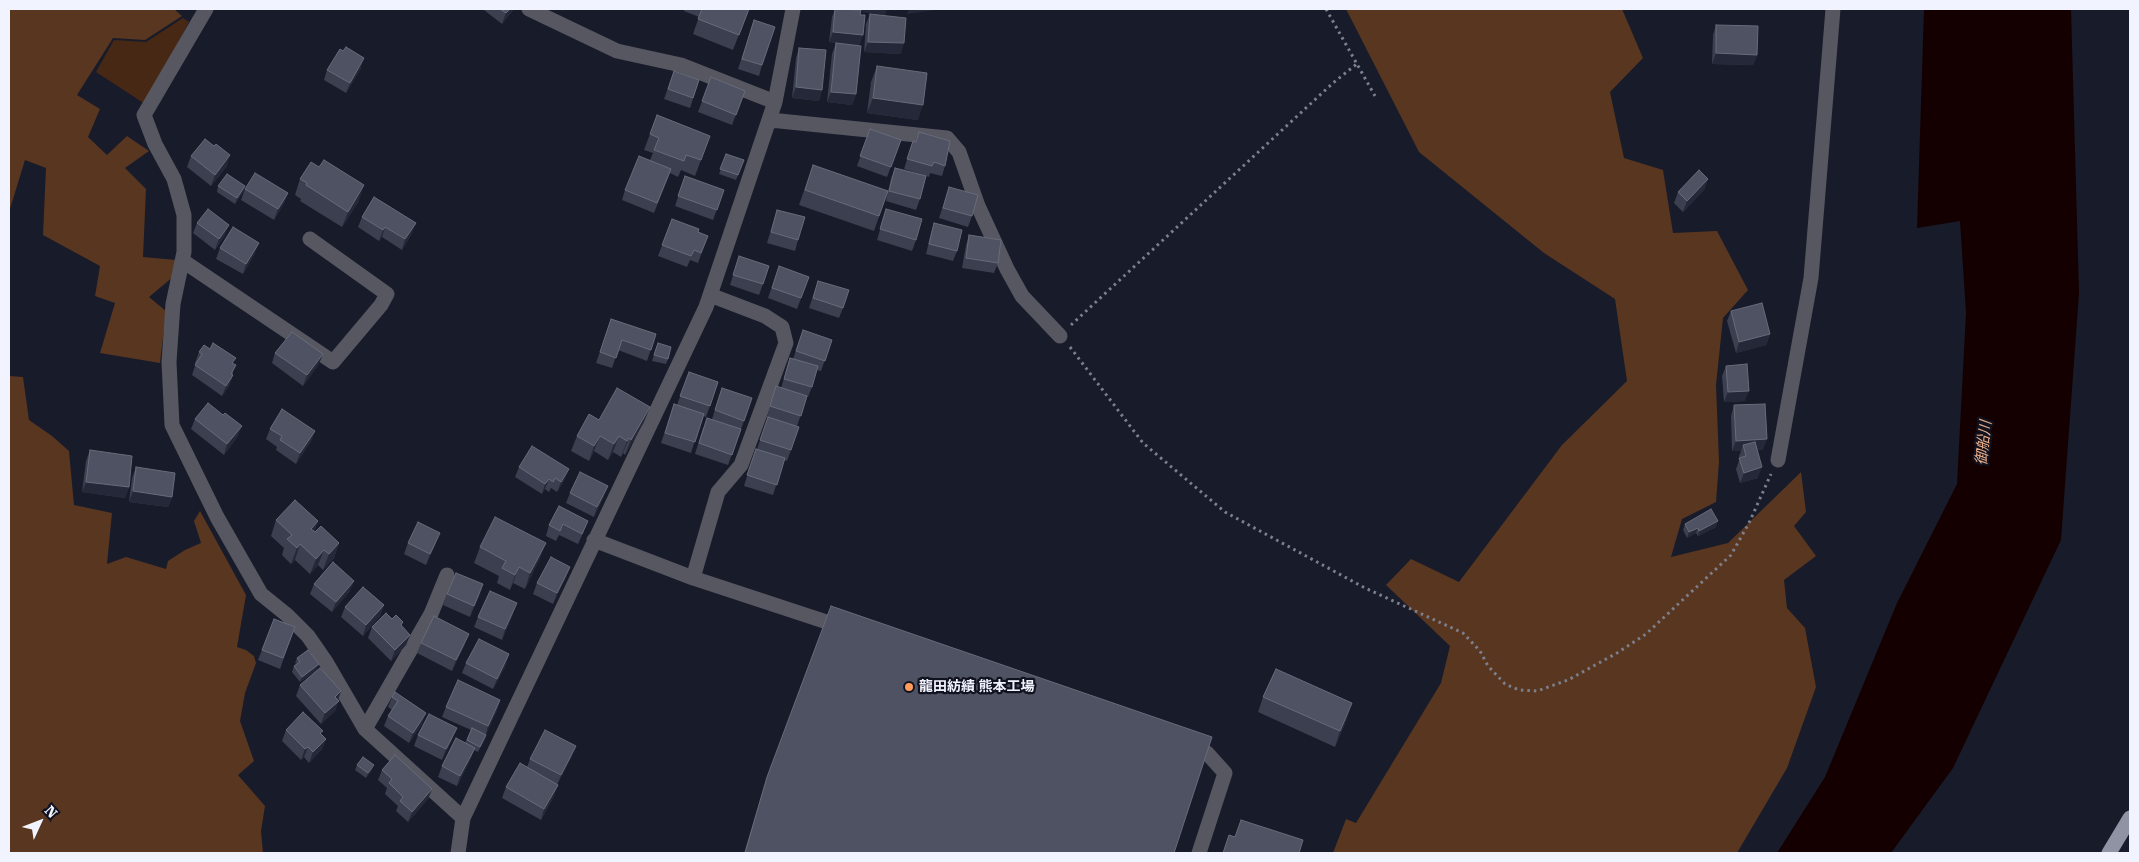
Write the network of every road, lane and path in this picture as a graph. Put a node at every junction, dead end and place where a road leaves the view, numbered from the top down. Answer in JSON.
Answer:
{"nodes":[{"id":1,"x":206,"y":9,"type":"edge"},
{"id":2,"x":529,"y":9,"type":"edge"},
{"id":3,"x":793,"y":9,"type":"edge"},
{"id":4,"x":1326,"y":9,"type":"edge"},
{"id":5,"x":1833,"y":9,"type":"edge"},
{"id":6,"x":1358,"y":63,"type":"junction"},
{"id":7,"x":1375,"y":96,"type":"dead end"},
{"id":8,"x":775,"y":102,"type":"junction"},
{"id":9,"x":770,"y":120,"type":"junction"},
{"id":10,"x":310,"y":240,"type":"dead end"},
{"id":11,"x":183,"y":261,"type":"junction"},
{"id":12,"x":710,"y":295,"type":"junction"},
{"id":13,"x":1060,"y":336,"type":"junction"},
{"id":14,"x":1778,"y":460,"type":"joint"},
{"id":15,"x":594,"y":540,"type":"junction"},
{"id":16,"x":447,"y":575,"type":"dead end"},
{"id":17,"x":693,"y":578,"type":"junction"},
{"id":18,"x":863,"y":634,"type":"edge"},
{"id":19,"x":365,"y":729,"type":"junction"},
{"id":20,"x":1169,"y":740,"type":"edge"},
{"id":21,"x":463,"y":818,"type":"junction"},
{"id":22,"x":2130,"y":818,"type":"edge"},
{"id":23,"x":458,"y":853,"type":"edge"},
{"id":24,"x":1199,"y":853,"type":"edge"},
{"id":25,"x":2108,"y":853,"type":"edge"}],
"edges":[{"from":1,"to":11,"type":"street"},
{"from":2,"to":8,"type":"street"},
{"from":3,"to":8,"type":"street"},
{"from":4,"to":6,"type":"path"},
{"from":5,"to":14,"type":"street"},
{"from":6,"to":7,"type":"path"},
{"from":6,"to":13,"type":"path"},
{"from":8,"to":9,"type":"street"},
{"from":9,"to":12,"type":"street"},
{"from":9,"to":13,"type":"street"},
{"from":10,"to":11,"type":"street"},
{"from":11,"to":19,"type":"street"},
{"from":12,"to":15,"type":"street"},
{"from":12,"to":17,"type":"street"},
{"from":13,"to":14,"type":"path"},
{"from":15,"to":17,"type":"street"},
{"from":15,"to":21,"type":"street"},
{"from":16,"to":19,"type":"street"},
{"from":17,"to":18,"type":"street"},
{"from":19,"to":21,"type":"street"},
{"from":20,"to":24,"type":"street"},
{"from":21,"to":23,"type":"street"},
{"from":22,"to":25,"type":"main road"}]}
